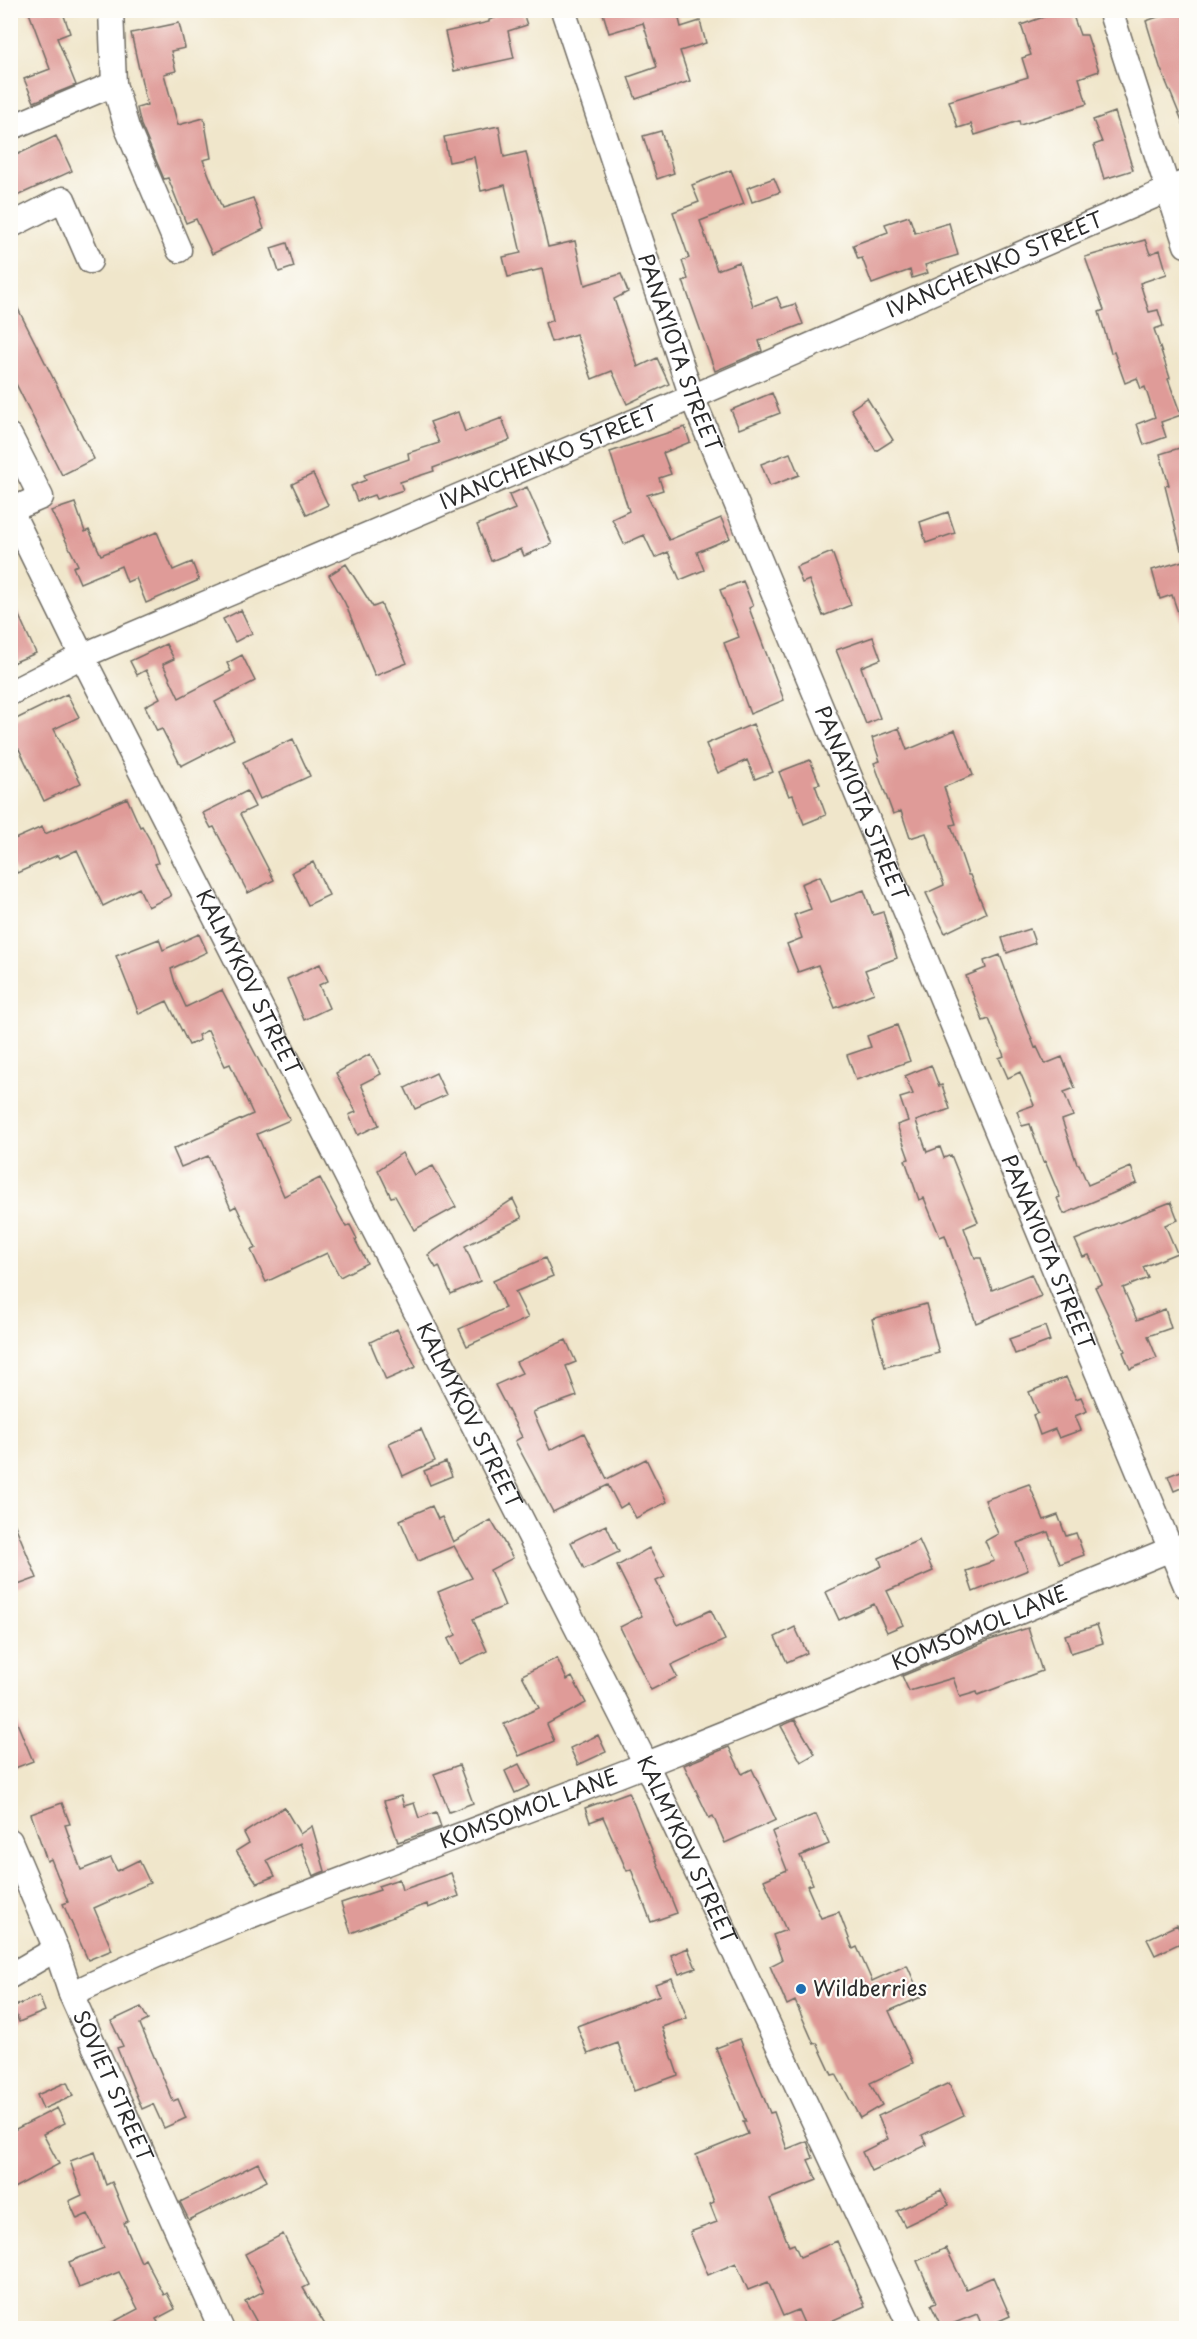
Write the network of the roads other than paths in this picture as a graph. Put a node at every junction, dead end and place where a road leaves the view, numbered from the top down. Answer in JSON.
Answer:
{"nodes":[{"id":1,"x":111,"y":10,"type":"edge"},
{"id":2,"x":562,"y":10,"type":"edge"},
{"id":3,"x":1110,"y":10,"type":"edge"},
{"id":4,"x":114,"y":84,"type":"junction"},
{"id":5,"x":10,"y":128,"type":"edge"},
{"id":6,"x":1178,"y":185,"type":"edge"},
{"id":7,"x":10,"y":226,"type":"edge"},
{"id":8,"x":1186,"y":245,"type":"edge"},
{"id":9,"x":179,"y":250,"type":"dead end"},
{"id":10,"x":90,"y":261,"type":"dead end"},
{"id":11,"x":692,"y":397,"type":"junction"},
{"id":12,"x":10,"y":436,"type":"edge"},
{"id":13,"x":11,"y":510,"type":"edge"},
{"id":14,"x":82,"y":656,"type":"junction"},
{"id":15,"x":10,"y":693,"type":"edge"},
{"id":16,"x":1179,"y":1547,"type":"edge"},
{"id":17,"x":1186,"y":1586,"type":"edge"},
{"id":18,"x":646,"y":1764,"type":"junction"},
{"id":19,"x":10,"y":1841,"type":"edge"},
{"id":20,"x":56,"y":1949,"type":"junction"},
{"id":21,"x":10,"y":1976,"type":"edge"},
{"id":22,"x":71,"y":1994,"type":"junction"},
{"id":23,"x":221,"y":2328,"type":"edge"},
{"id":24,"x":911,"y":2328,"type":"edge"}],
"edges":[{"from":1,"to":4,"type":"street"},
{"from":2,"to":11,"type":"street","name":"PANAYIOTA STREET"},
{"from":3,"to":6,"type":"street"},
{"from":4,"to":5,"type":"street"},
{"from":4,"to":9,"type":"street"},
{"from":6,"to":8,"type":"street"},
{"from":6,"to":11,"type":"street","name":"IVANCHENKO STREET"},
{"from":7,"to":10,"type":"street"},
{"from":11,"to":14,"type":"street","name":"IVANCHENKO STREET"},
{"from":11,"to":16,"type":"street","name":"PANAYIOTA STREET"},
{"from":12,"to":13,"type":"street"},
{"from":13,"to":14,"type":"street","name":"KALMYKOV STREET"},
{"from":14,"to":15,"type":"street","name":"IVANCHENKO STREET"},
{"from":14,"to":18,"type":"street","name":"KALMYKOV STREET"},
{"from":16,"to":17,"type":"street","name":"PANAYIOTA STREET"},
{"from":16,"to":18,"type":"street","name":"KOMSOMOL LANE"},
{"from":18,"to":22,"type":"street","name":"KOMSOMOL LANE"},
{"from":18,"to":24,"type":"street","name":"KALMYKOV STREET"},
{"from":19,"to":20,"type":"street","name":"SOVIET STREET"},
{"from":20,"to":21,"type":"street"},
{"from":20,"to":22,"type":"street","name":"SOVIET STREET"},
{"from":22,"to":23,"type":"street","name":"SOVIET STREET"}]}
